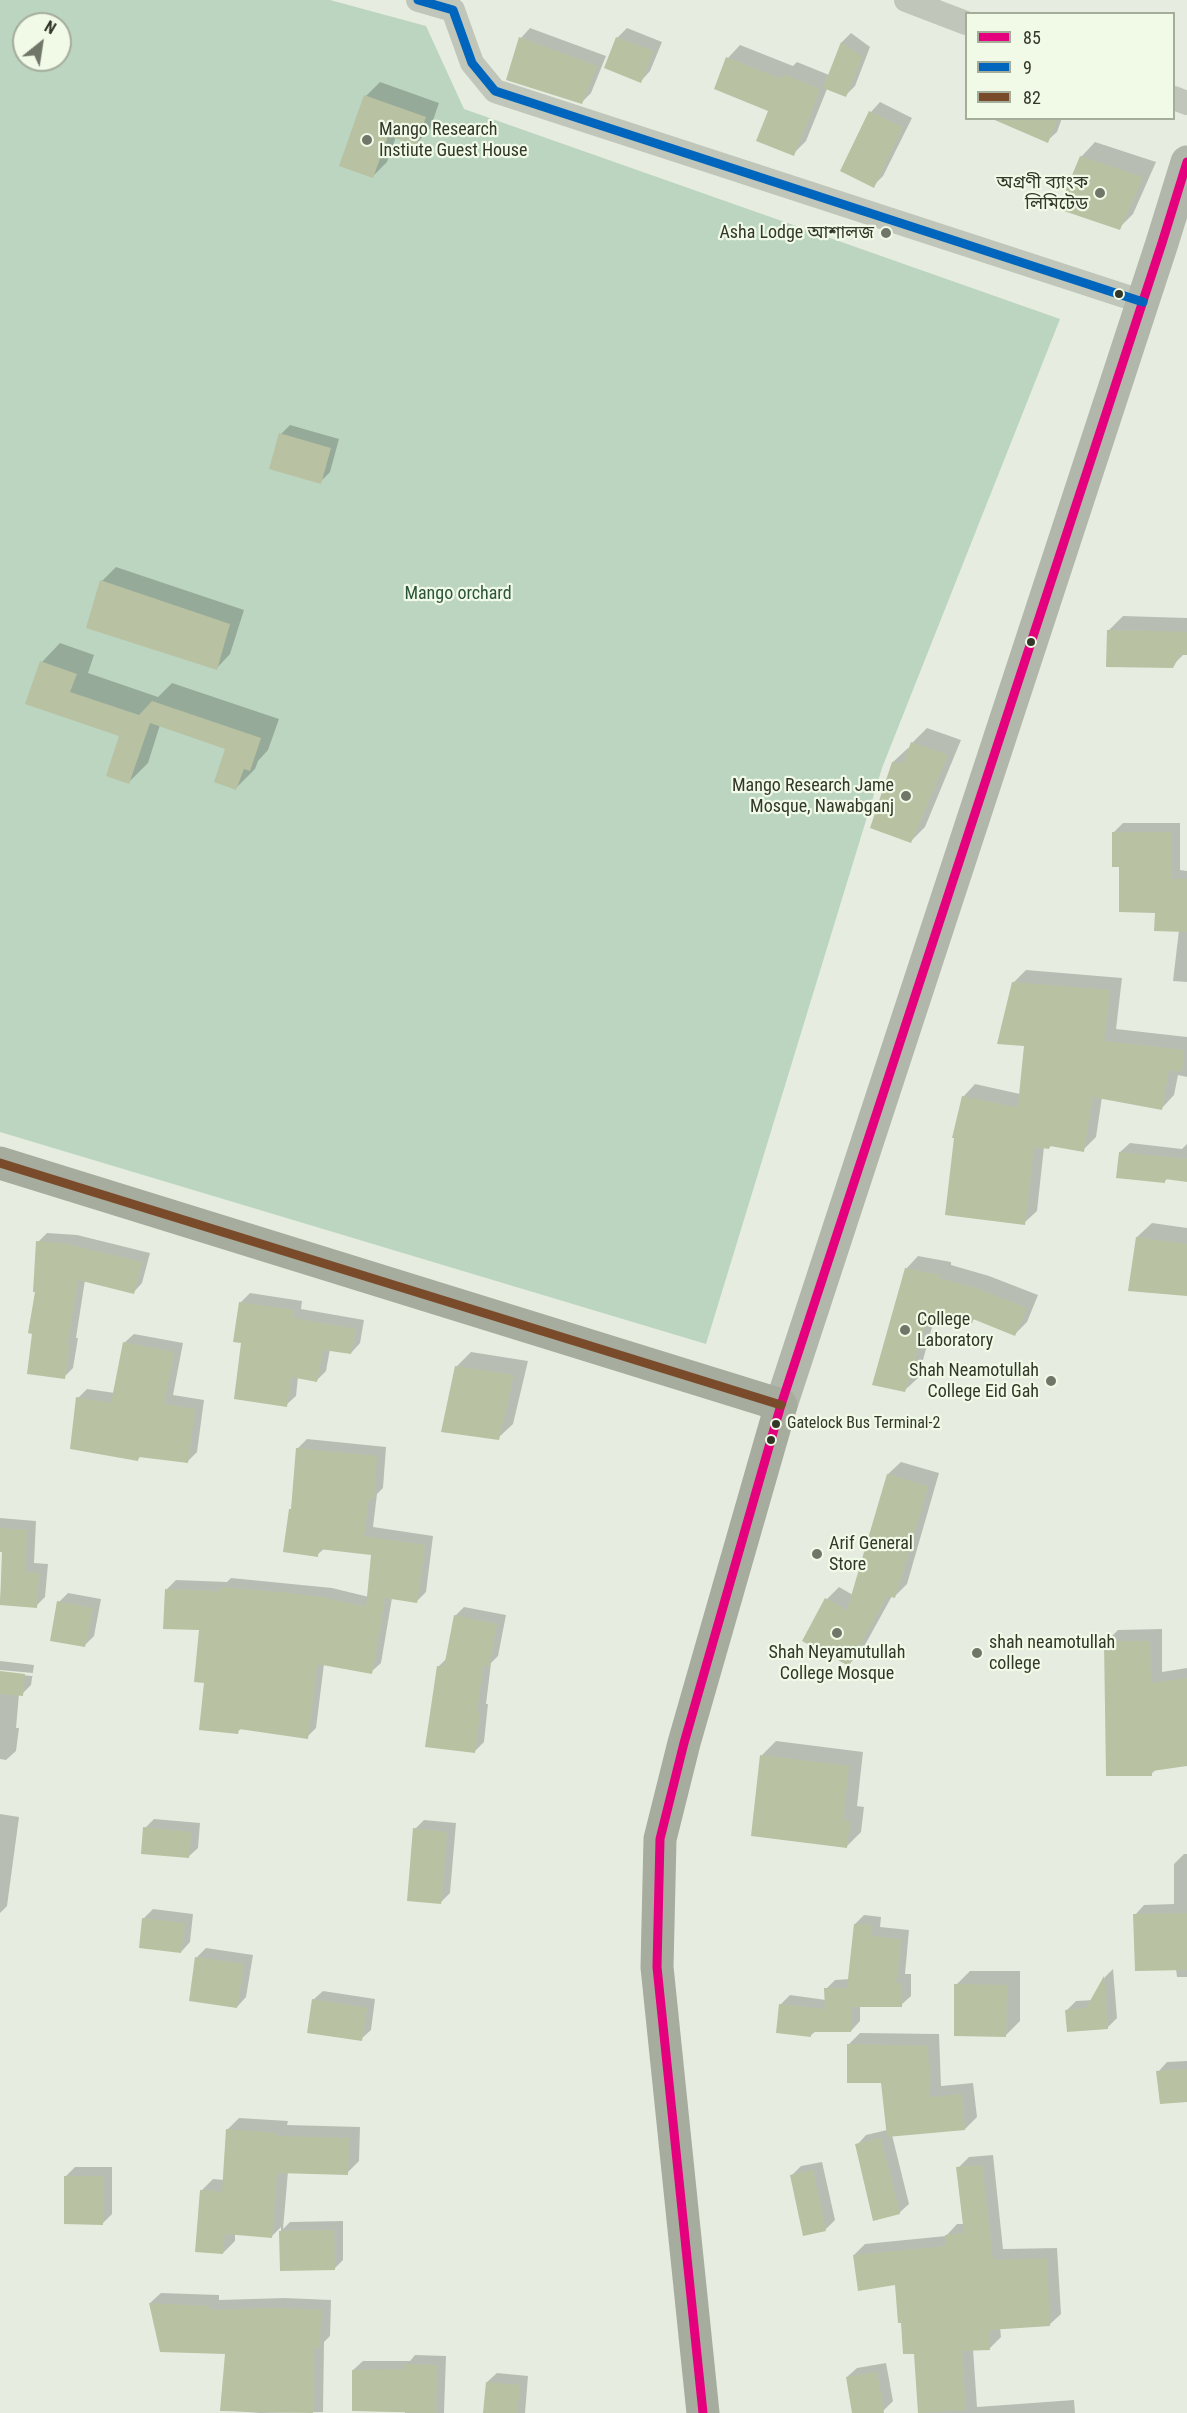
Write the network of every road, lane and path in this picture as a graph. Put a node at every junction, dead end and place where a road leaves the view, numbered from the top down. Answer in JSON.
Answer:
{"nodes":[{"id":1,"x":418,"y":0,"type":"edge"},
{"id":2,"x":906,"y":0,"type":"edge"},
{"id":3,"x":965,"y":23,"type":"edge"},
{"id":4,"x":1187,"y":162,"type":"edge"},
{"id":5,"x":1143,"y":302,"type":"junction"},
{"id":6,"x":0,"y":1163,"type":"edge"},
{"id":7,"x":781,"y":1405,"type":"junction"},
{"id":8,"x":703,"y":2413,"type":"edge"}],
"edges":[{"from":1,"to":5,"type":"street"},
{"from":2,"to":3,"type":"street"},
{"from":4,"to":5,"type":"main road"},
{"from":5,"to":7,"type":"main road"},
{"from":6,"to":7,"type":"highway"},
{"from":7,"to":8,"type":"highway"}]}
